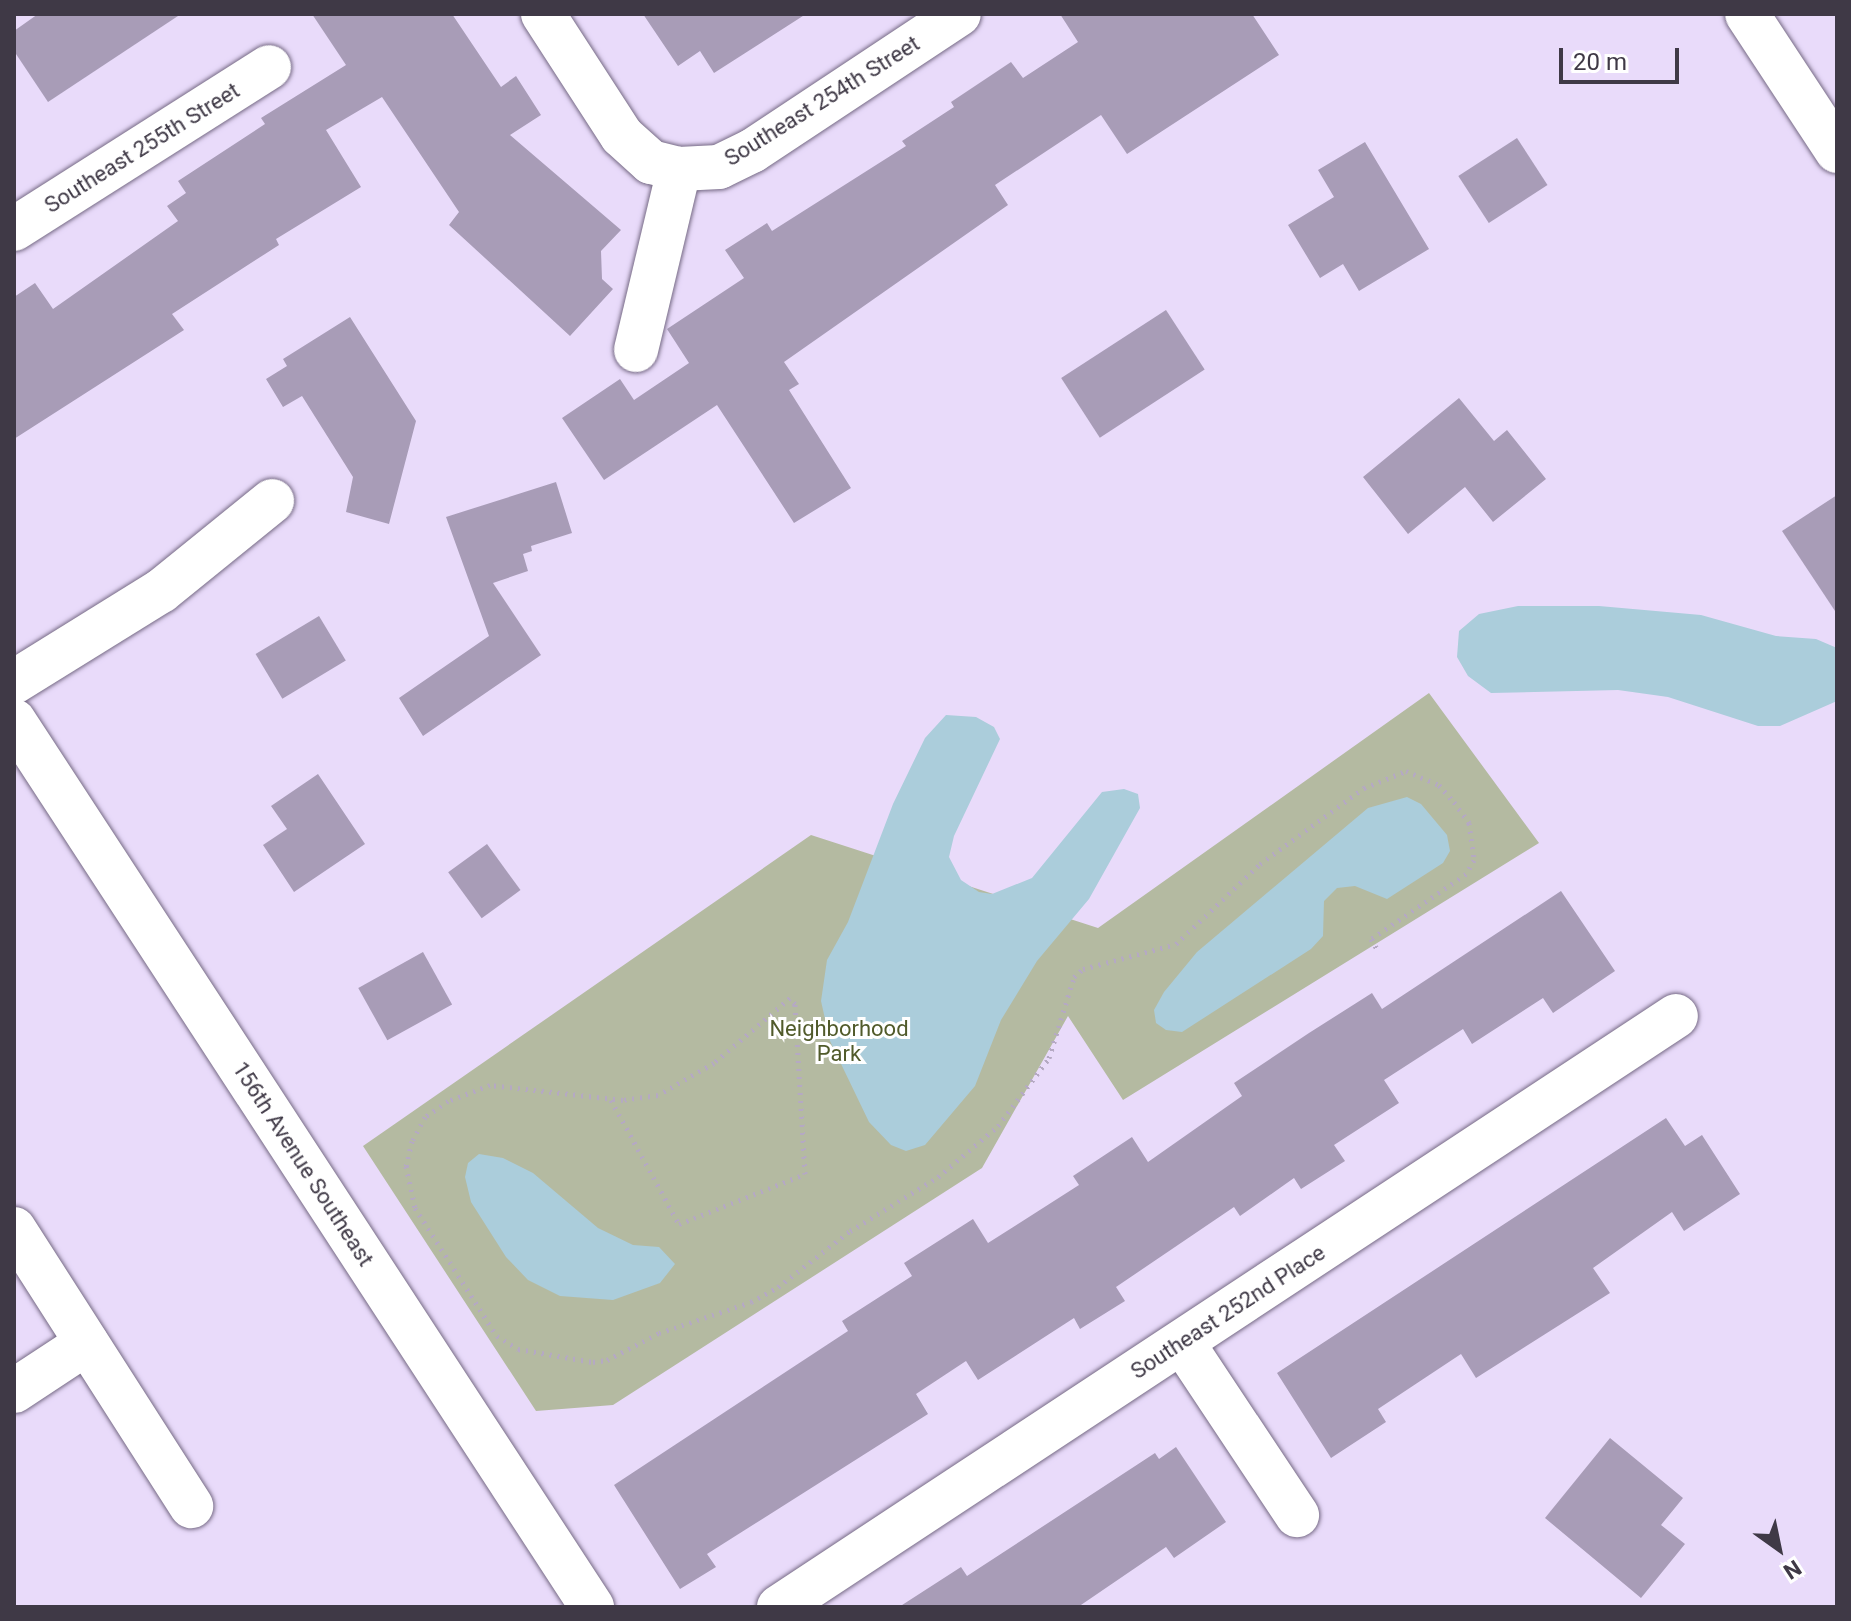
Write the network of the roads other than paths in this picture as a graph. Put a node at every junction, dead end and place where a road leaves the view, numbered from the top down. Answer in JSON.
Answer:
{"nodes":[{"id":1,"x":543,"y":14,"type":"edge"},
{"id":2,"x":959,"y":14,"type":"edge"},
{"id":3,"x":1747,"y":14,"type":"edge"},
{"id":4,"x":269,"y":67,"type":"dead end"},
{"id":5,"x":1837,"y":151,"type":"edge"},
{"id":6,"x":679,"y":169,"type":"junction"},
{"id":7,"x":14,"y":229,"type":"edge"},
{"id":8,"x":636,"y":350,"type":"dead end"},
{"id":9,"x":272,"y":501,"type":"dead end"},
{"id":10,"x":14,"y":682,"type":"edge"},
{"id":11,"x":14,"y":721,"type":"edge"},
{"id":12,"x":1676,"y":1016,"type":"dead end"},
{"id":13,"x":14,"y":1229,"type":"edge"},
{"id":14,"x":1182,"y":1342,"type":"junction"},
{"id":15,"x":87,"y":1343,"type":"junction"},
{"id":16,"x":14,"y":1391,"type":"edge"},
{"id":17,"x":191,"y":1506,"type":"dead end"},
{"id":18,"x":1297,"y":1515,"type":"dead end"},
{"id":19,"x":592,"y":1607,"type":"edge"},
{"id":20,"x":779,"y":1607,"type":"edge"}],
"edges":[{"from":1,"to":6,"type":"street"},
{"from":2,"to":6,"type":"street","name":"Southeast 254th Street"},
{"from":3,"to":5,"type":"street"},
{"from":4,"to":7,"type":"street","name":"Southeast 255th Street"},
{"from":6,"to":8,"type":"street"},
{"from":9,"to":10,"type":"street"},
{"from":11,"to":19,"type":"street","name":"156th Avenue Southeast"},
{"from":12,"to":14,"type":"street","name":"Southeast 252nd Place"},
{"from":13,"to":15,"type":"street"},
{"from":14,"to":18,"type":"street"},
{"from":14,"to":20,"type":"street","name":"Southeast 252nd Place"},
{"from":15,"to":16,"type":"street"},
{"from":15,"to":17,"type":"street"}]}
